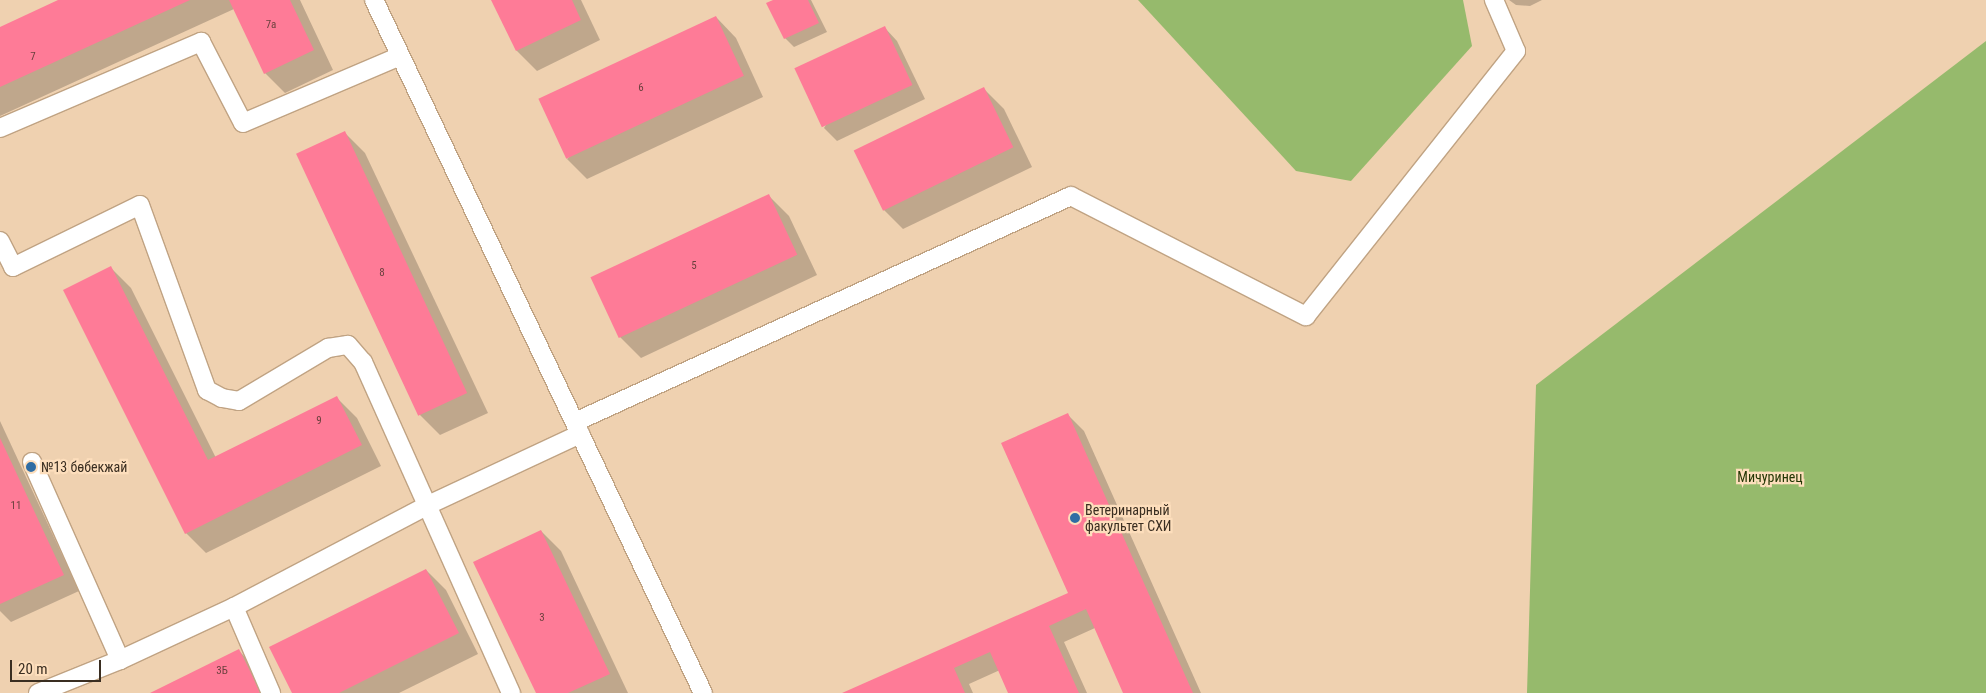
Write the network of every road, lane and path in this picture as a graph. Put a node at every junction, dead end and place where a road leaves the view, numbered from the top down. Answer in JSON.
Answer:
{"nodes":[{"id":1,"x":374,"y":0,"type":"edge"},
{"id":2,"x":1494,"y":0,"type":"edge"},
{"id":3,"x":400,"y":56,"type":"junction"},
{"id":4,"x":0,"y":128,"type":"edge"},
{"id":5,"x":0,"y":241,"type":"edge"},
{"id":6,"x":578,"y":428,"type":"junction"},
{"id":7,"x":32,"y":462,"type":"dead end"},
{"id":8,"x":428,"y":504,"type":"junction"},
{"id":9,"x":234,"y":607,"type":"junction"},
{"id":10,"x":120,"y":660,"type":"junction"},
{"id":11,"x":38,"y":693,"type":"edge"},
{"id":12,"x":271,"y":693,"type":"edge"},
{"id":13,"x":511,"y":693,"type":"edge"},
{"id":14,"x":703,"y":693,"type":"edge"}],
"edges":[{"from":1,"to":3,"type":"lane"},
{"from":2,"to":6,"type":"lane"},
{"from":3,"to":4,"type":"lane"},
{"from":3,"to":6,"type":"lane"},
{"from":5,"to":8,"type":"lane"},
{"from":6,"to":8,"type":"lane"},
{"from":6,"to":14,"type":"lane"},
{"from":7,"to":10,"type":"lane"},
{"from":8,"to":9,"type":"lane"},
{"from":8,"to":13,"type":"lane"},
{"from":9,"to":10,"type":"lane"},
{"from":9,"to":12,"type":"lane"},
{"from":10,"to":11,"type":"lane"}]}
